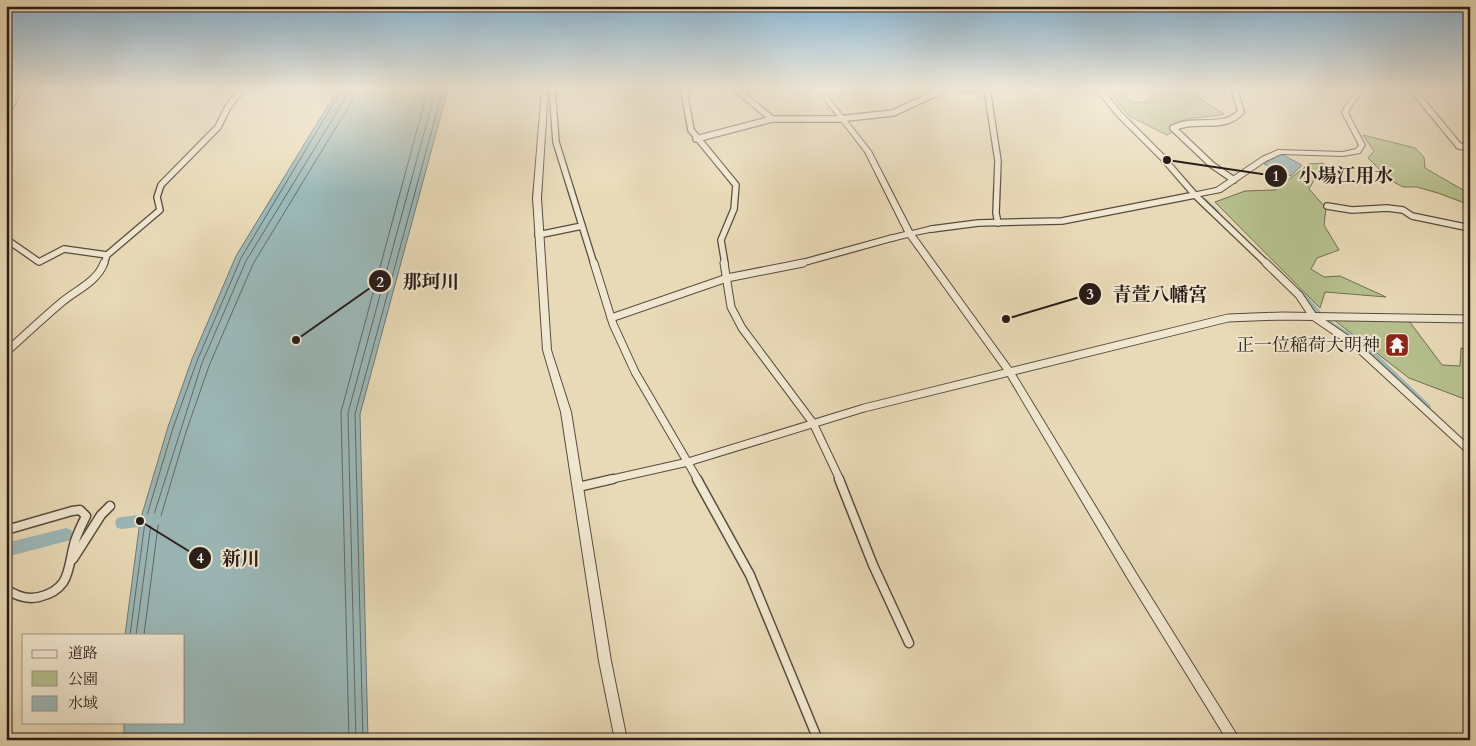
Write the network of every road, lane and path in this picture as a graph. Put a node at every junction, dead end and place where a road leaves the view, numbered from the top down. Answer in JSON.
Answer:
{"nodes":[{"id":1,"x":220,"y":124,"type":"edge"},
{"id":2,"x":544,"y":124,"type":"edge"},
{"id":3,"x":554,"y":124,"type":"edge"},
{"id":4,"x":690,"y":124,"type":"edge"},
{"id":5,"x":753,"y":124,"type":"edge"},
{"id":6,"x":848,"y":124,"type":"edge"},
{"id":7,"x":992,"y":124,"type":"edge"},
{"id":8,"x":1130,"y":124,"type":"edge"},
{"id":9,"x":1185,"y":124,"type":"edge"},
{"id":10,"x":1352,"y":124,"type":"edge"},
{"id":11,"x":1441,"y":124,"type":"edge"},
{"id":12,"x":696,"y":138,"type":"junction"},
{"id":13,"x":1470,"y":148,"type":"edge"},
{"id":14,"x":1234,"y":180,"type":"junction"},
{"id":15,"x":1194,"y":195,"type":"junction"},
{"id":16,"x":1327,"y":206,"type":"dead end"},
{"id":17,"x":998,"y":223,"type":"junction"},
{"id":18,"x":582,"y":226,"type":"junction"},
{"id":19,"x":1470,"y":228,"type":"edge"},
{"id":20,"x":932,"y":229,"type":"joint"},
{"id":21,"x":910,"y":234,"type":"junction"},
{"id":22,"x":538,"y":235,"type":"junction"},
{"id":23,"x":892,"y":238,"type":"joint"},
{"id":24,"x":6,"y":239,"type":"edge"},
{"id":25,"x":107,"y":255,"type":"junction"},
{"id":26,"x":728,"y":278,"type":"junction"},
{"id":27,"x":1313,"y":316,"type":"junction"},
{"id":28,"x":611,"y":318,"type":"junction"},
{"id":29,"x":1470,"y":319,"type":"edge"},
{"id":30,"x":6,"y":352,"type":"edge"},
{"id":31,"x":1009,"y":371,"type":"junction"},
{"id":32,"x":813,"y":422,"type":"junction"},
{"id":33,"x":1470,"y":451,"type":"edge"},
{"id":34,"x":688,"y":462,"type":"junction"},
{"id":35,"x":578,"y":487,"type":"junction"},
{"id":36,"x":110,"y":506,"type":"dead end"},
{"id":37,"x":6,"y":530,"type":"edge"},
{"id":38,"x":72,"y":561,"type":"junction"},
{"id":39,"x":6,"y":589,"type":"edge"},
{"id":40,"x":909,"y":643,"type":"dead end"},
{"id":41,"x":621,"y":740,"type":"edge"},
{"id":42,"x":818,"y":740,"type":"edge"},
{"id":43,"x":1234,"y":740,"type":"edge"}],
"edges":[{"from":1,"to":25,"type":"street"},
{"from":2,"to":22,"type":"street"},
{"from":3,"to":18,"type":"street"},
{"from":4,"to":12,"type":"street"},
{"from":5,"to":12,"type":"street"},
{"from":6,"to":21,"type":"street"},
{"from":7,"to":17,"type":"street"},
{"from":8,"to":15,"type":"street"},
{"from":9,"to":14,"type":"street"},
{"from":10,"to":14,"type":"street"},
{"from":11,"to":13,"type":"street"},
{"from":12,"to":26,"type":"street"},
{"from":14,"to":15,"type":"street"},
{"from":15,"to":17,"type":"street"},
{"from":15,"to":27,"type":"street"},
{"from":16,"to":19,"type":"street"},
{"from":17,"to":20,"type":"street"},
{"from":18,"to":22,"type":"street"},
{"from":18,"to":28,"type":"street"},
{"from":20,"to":21,"type":"street"},
{"from":21,"to":23,"type":"street"},
{"from":21,"to":31,"type":"street"},
{"from":22,"to":35,"type":"street"},
{"from":23,"to":26,"type":"street"},
{"from":24,"to":25,"type":"street"},
{"from":25,"to":30,"type":"street"},
{"from":26,"to":28,"type":"street"},
{"from":26,"to":32,"type":"street"},
{"from":27,"to":29,"type":"street"},
{"from":27,"to":31,"type":"street"},
{"from":27,"to":33,"type":"street"},
{"from":28,"to":34,"type":"street"},
{"from":31,"to":32,"type":"street"},
{"from":31,"to":43,"type":"street"},
{"from":32,"to":34,"type":"street"},
{"from":32,"to":40,"type":"street"},
{"from":34,"to":35,"type":"street"},
{"from":34,"to":42,"type":"street"},
{"from":35,"to":41,"type":"street"},
{"from":36,"to":38,"type":"street"},
{"from":37,"to":38,"type":"street"},
{"from":38,"to":39,"type":"street"}]}
